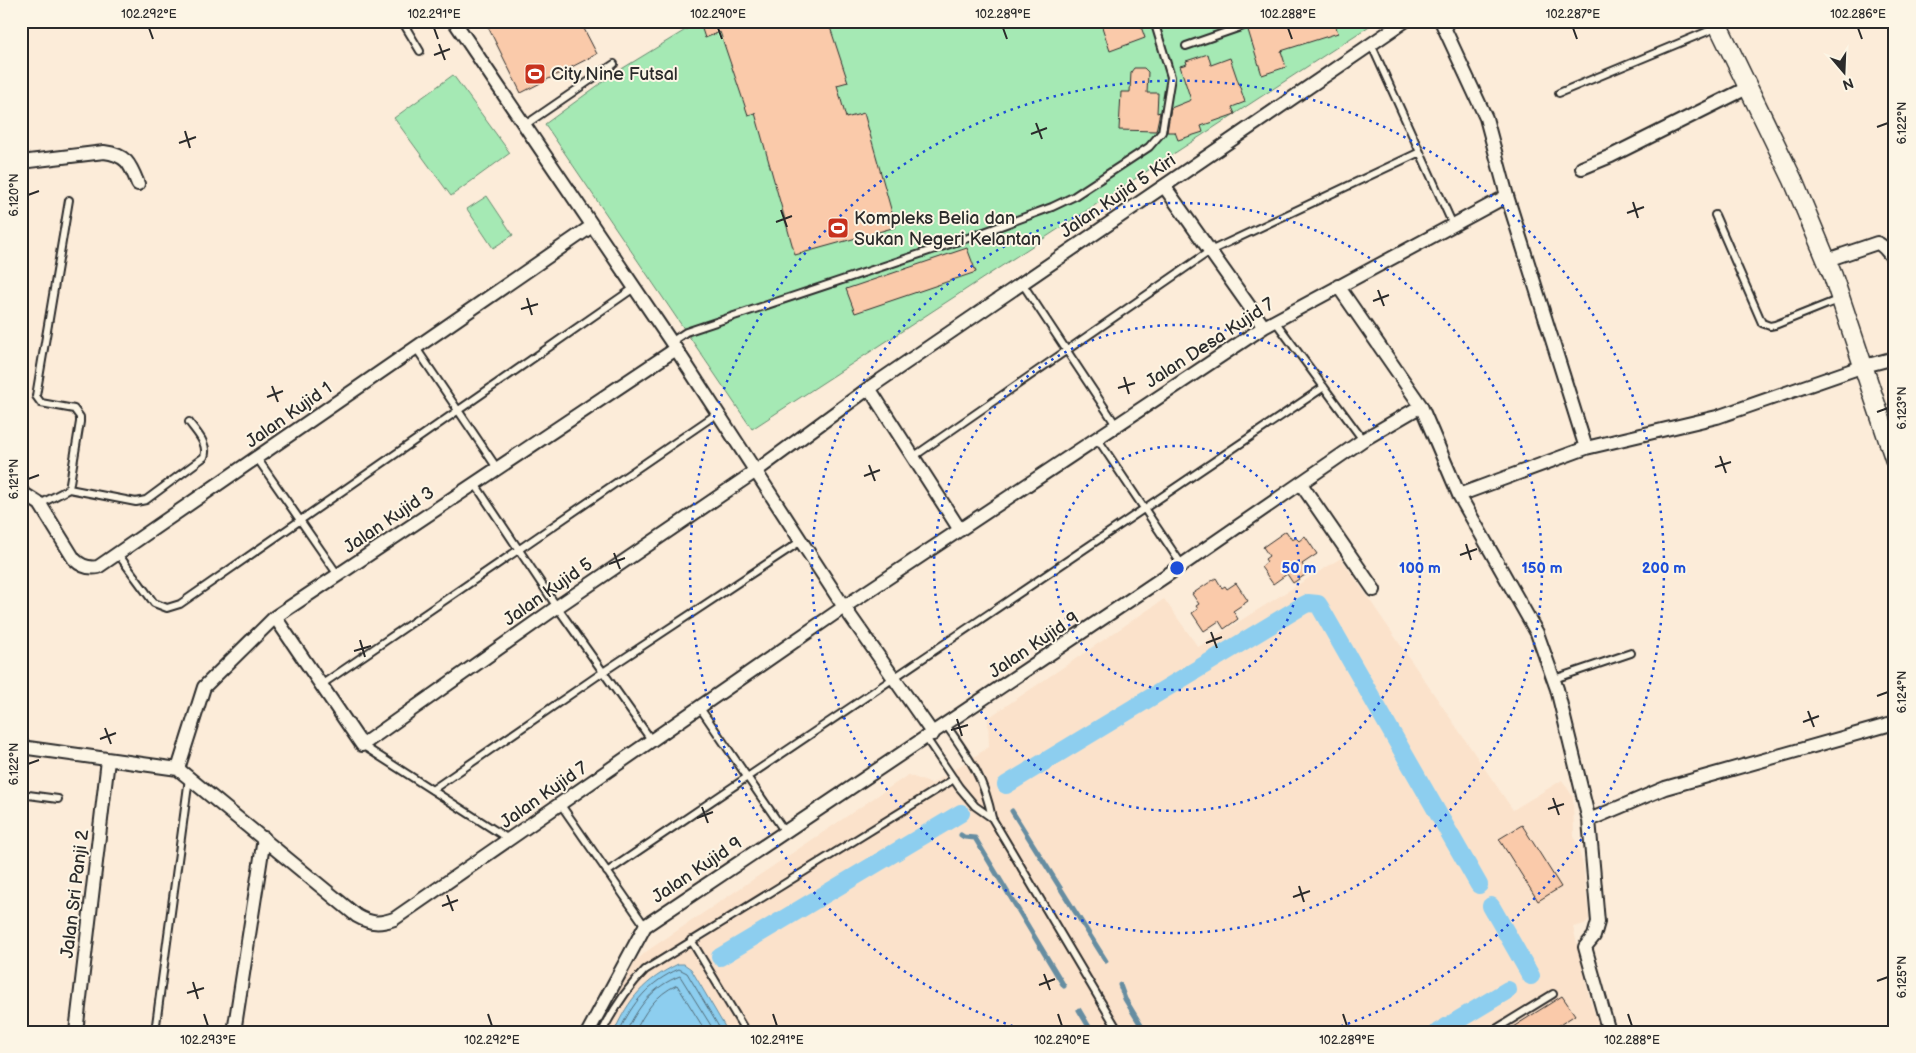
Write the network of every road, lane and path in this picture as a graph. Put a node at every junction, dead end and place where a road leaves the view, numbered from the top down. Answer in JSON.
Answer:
{"nodes":[{"id":1,"x":402,"y":21,"type":"edge"},
{"id":2,"x":454,"y":21,"type":"edge"},
{"id":3,"x":1154,"y":21,"type":"edge"},
{"id":4,"x":1258,"y":21,"type":"edge"},
{"id":5,"x":1404,"y":21,"type":"edge"},
{"id":6,"x":1440,"y":21,"type":"edge"},
{"id":7,"x":1718,"y":24,"type":"edge"},
{"id":8,"x":1371,"y":44,"type":"junction"},
{"id":9,"x":1186,"y":46,"type":"dead end"},
{"id":10,"x":420,"y":51,"type":"dead end"},
{"id":11,"x":614,"y":64,"type":"dead end"},
{"id":12,"x":1749,"y":87,"type":"junction"},
{"id":13,"x":1559,"y":93,"type":"dead end"},
{"id":14,"x":524,"y":126,"type":"junction"},
{"id":15,"x":1420,"y":152,"type":"junction"},
{"id":16,"x":21,"y":162,"type":"edge"},
{"id":17,"x":1582,"y":168,"type":"dead end"},
{"id":18,"x":138,"y":184,"type":"dead end"},
{"id":19,"x":1164,"y":186,"type":"junction"},
{"id":20,"x":1507,"y":196,"type":"junction"},
{"id":21,"x":69,"y":200,"type":"dead end"},
{"id":22,"x":1715,"y":214,"type":"dead end"},
{"id":23,"x":1453,"y":225,"type":"junction"},
{"id":24,"x":592,"y":226,"type":"junction"},
{"id":25,"x":1210,"y":250,"type":"junction"},
{"id":26,"x":1895,"y":259,"type":"edge"},
{"id":27,"x":1827,"y":260,"type":"junction"},
{"id":28,"x":1022,"y":283,"type":"junction"},
{"id":29,"x":1338,"y":286,"type":"junction"},
{"id":30,"x":634,"y":288,"type":"junction"},
{"id":31,"x":1841,"y":299,"type":"junction"},
{"id":32,"x":1269,"y":324,"type":"junction"},
{"id":33,"x":674,"y":346,"type":"junction"},
{"id":34,"x":416,"y":348,"type":"junction"},
{"id":35,"x":1067,"y":350,"type":"junction"},
{"id":36,"x":1895,"y":358,"type":"edge"},
{"id":37,"x":1864,"y":366,"type":"junction"},
{"id":38,"x":869,"y":388,"type":"junction"},
{"id":39,"x":1324,"y":388,"type":"junction"},
{"id":40,"x":1421,"y":406,"type":"junction"},
{"id":41,"x":458,"y":410,"type":"junction"},
{"id":42,"x":718,"y":413,"type":"junction"},
{"id":43,"x":189,"y":422,"type":"dead end"},
{"id":44,"x":1116,"y":425,"type":"junction"},
{"id":45,"x":1098,"y":438,"type":"junction"},
{"id":46,"x":1363,"y":440,"type":"junction"},
{"id":47,"x":1586,"y":448,"type":"junction"},
{"id":48,"x":913,"y":457,"type":"junction"},
{"id":49,"x":257,"y":458,"type":"junction"},
{"id":50,"x":1895,"y":461,"type":"edge"},
{"id":51,"x":497,"y":468,"type":"junction"},
{"id":52,"x":756,"y":471,"type":"junction"},
{"id":53,"x":475,"y":484,"type":"junction"},
{"id":54,"x":1301,"y":484,"type":"junction"},
{"id":55,"x":69,"y":488,"type":"junction"},
{"id":56,"x":21,"y":492,"type":"edge"},
{"id":57,"x":1459,"y":495,"type":"junction"},
{"id":58,"x":40,"y":504,"type":"junction"},
{"id":59,"x":1144,"y":508,"type":"junction"},
{"id":60,"x":300,"y":520,"type":"junction"},
{"id":61,"x":960,"y":530,"type":"junction"},
{"id":62,"x":801,"y":541,"type":"junction"},
{"id":63,"x":518,"y":549,"type":"junction"},
{"id":64,"x":118,"y":554,"type":"junction"},
{"id":65,"x":1182,"y":565,"type":"junction"},
{"id":66,"x":338,"y":575,"type":"junction"},
{"id":67,"x":1374,"y":590,"type":"dead end"},
{"id":68,"x":557,"y":607,"type":"junction"},
{"id":69,"x":844,"y":607,"type":"junction"},
{"id":70,"x":275,"y":617,"type":"junction"},
{"id":71,"x":1631,"y":653,"type":"dead end"},
{"id":72,"x":603,"y":672,"type":"junction"},
{"id":73,"x":894,"y":678,"type":"junction"},
{"id":74,"x":1554,"y":679,"type":"junction"},
{"id":75,"x":321,"y":685,"type":"junction"},
{"id":76,"x":700,"y":708,"type":"junction"},
{"id":77,"x":1895,"y":723,"type":"edge"},
{"id":78,"x":946,"y":725,"type":"junction"},
{"id":79,"x":930,"y":736,"type":"junction"},
{"id":80,"x":652,"y":741,"type":"junction"},
{"id":81,"x":362,"y":745,"type":"junction"},
{"id":82,"x":21,"y":747,"type":"edge"},
{"id":83,"x":108,"y":760,"type":"junction"},
{"id":84,"x":178,"y":769,"type":"junction"},
{"id":85,"x":189,"y":777,"type":"junction"},
{"id":86,"x":747,"y":777,"type":"junction"},
{"id":87,"x":954,"y":779,"type":"junction"},
{"id":88,"x":432,"y":790,"type":"junction"},
{"id":89,"x":21,"y":794,"type":"edge"},
{"id":90,"x":58,"y":799,"type":"dead end"},
{"id":91,"x":561,"y":805,"type":"junction"},
{"id":92,"x":992,"y":818,"type":"junction"},
{"id":93,"x":1589,"y":820,"type":"junction"},
{"id":94,"x":785,"y":832,"type":"junction"},
{"id":95,"x":264,"y":838,"type":"junction"},
{"id":96,"x":510,"y":840,"type":"junction"},
{"id":97,"x":607,"y":872,"type":"junction"},
{"id":98,"x":645,"y":926,"type":"junction"},
{"id":99,"x":691,"y":940,"type":"junction"},
{"id":100,"x":1553,"y":994,"type":"dead end"},
{"id":101,"x":76,"y":1032,"type":"edge"},
{"id":102,"x":155,"y":1032,"type":"edge"},
{"id":103,"x":234,"y":1032,"type":"edge"},
{"id":104,"x":588,"y":1032,"type":"edge"},
{"id":105,"x":602,"y":1032,"type":"edge"},
{"id":106,"x":746,"y":1032,"type":"edge"},
{"id":107,"x":1119,"y":1032,"type":"edge"},
{"id":108,"x":1491,"y":1032,"type":"edge"},
{"id":109,"x":1609,"y":1032,"type":"edge"}],
"edges":[{"from":1,"to":10,"type":"lane"},
{"from":2,"to":14,"type":"street"},
{"from":3,"to":33,"type":"lane"},
{"from":4,"to":9,"type":"lane"},
{"from":5,"to":8,"type":"street","name":"Jalan Kujid 5 Kiri"},
{"from":6,"to":20,"type":"street"},
{"from":7,"to":12,"type":"main road"},
{"from":7,"to":13,"type":"lane"},
{"from":8,"to":15,"type":"lane"},
{"from":8,"to":19,"type":"street","name":"Jalan Kujid 5 Kiri"},
{"from":11,"to":14,"type":"lane"},
{"from":12,"to":17,"type":"street"},
{"from":12,"to":27,"type":"main road"},
{"from":14,"to":24,"type":"street"},
{"from":15,"to":23,"type":"lane"},
{"from":15,"to":25,"type":"lane"},
{"from":16,"to":18,"type":"street"},
{"from":19,"to":25,"type":"street"},
{"from":19,"to":28,"type":"street","name":"Jalan Kujid 5 Kiri"},
{"from":20,"to":23,"type":"street","name":"Jalan Desa Kujid 7"},
{"from":20,"to":47,"type":"street"},
{"from":21,"to":55,"type":"lane"},
{"from":22,"to":31,"type":"lane"},
{"from":23,"to":29,"type":"street","name":"Jalan Desa Kujid 7"},
{"from":24,"to":30,"type":"street"},
{"from":24,"to":34,"type":"street","name":"Jalan Kujid 1"},
{"from":25,"to":32,"type":"street"},
{"from":25,"to":35,"type":"lane"},
{"from":26,"to":27,"type":"street"},
{"from":27,"to":31,"type":"main road"},
{"from":28,"to":35,"type":"lane"},
{"from":28,"to":38,"type":"street","name":"Jalan Kujid 5 Kiri"},
{"from":29,"to":32,"type":"street","name":"Jalan Desa Kujid 7"},
{"from":29,"to":40,"type":"street"},
{"from":30,"to":33,"type":"street"},
{"from":30,"to":41,"type":"lane"},
{"from":31,"to":37,"type":"main road"},
{"from":32,"to":39,"type":"lane"},
{"from":32,"to":44,"type":"street","name":"Jalan Desa Kujid 7"},
{"from":33,"to":42,"type":"street"},
{"from":33,"to":51,"type":"street","name":"Jalan Kujid 3"},
{"from":34,"to":41,"type":"lane"},
{"from":34,"to":49,"type":"street","name":"Jalan Kujid 1"},
{"from":35,"to":44,"type":"lane"},
{"from":35,"to":48,"type":"lane"},
{"from":36,"to":37,"type":"street"},
{"from":37,"to":47,"type":"street"},
{"from":37,"to":50,"type":"main road"},
{"from":38,"to":48,"type":"street"},
{"from":38,"to":52,"type":"street","name":"Jalan Kujid 5 Kiri"},
{"from":39,"to":46,"type":"lane"},
{"from":39,"to":59,"type":"lane"},
{"from":40,"to":46,"type":"street","name":"Jalan Kujid 9"},
{"from":40,"to":57,"type":"street"},
{"from":41,"to":51,"type":"lane"},
{"from":41,"to":60,"type":"lane"},
{"from":42,"to":52,"type":"street"},
{"from":42,"to":63,"type":"lane"},
{"from":43,"to":55,"type":"lane"},
{"from":44,"to":45,"type":"street","name":"Jalan Desa Kujid 7"},
{"from":45,"to":59,"type":"lane"},
{"from":45,"to":61,"type":"street","name":"Jalan Desa Kujid 7"},
{"from":46,"to":54,"type":"street","name":"Jalan Kujid 9"},
{"from":47,"to":57,"type":"street"},
{"from":48,"to":61,"type":"street"},
{"from":49,"to":60,"type":"lane"},
{"from":49,"to":64,"type":"street","name":"Jalan Kujid 1"},
{"from":51,"to":53,"type":"street","name":"Jalan Kujid 3"},
{"from":52,"to":62,"type":"street"},
{"from":52,"to":68,"type":"street","name":"Jalan Kujid 5"},
{"from":53,"to":63,"type":"lane"},
{"from":53,"to":66,"type":"street","name":"Jalan Kujid 3"},
{"from":54,"to":65,"type":"street","name":"Jalan Kujid 9"},
{"from":54,"to":67,"type":"street"},
{"from":55,"to":58,"type":"lane"},
{"from":56,"to":58,"type":"street","name":"Jalan Kujid 1"},
{"from":57,"to":74,"type":"street"},
{"from":58,"to":64,"type":"street","name":"Jalan Kujid 1"},
{"from":59,"to":65,"type":"lane"},
{"from":59,"to":73,"type":"lane"},
{"from":60,"to":64,"type":"lane"},
{"from":60,"to":66,"type":"lane"},
{"from":61,"to":69,"type":"street","name":"Jalan Desa Kujid 7"},
{"from":62,"to":69,"type":"street"},
{"from":62,"to":72,"type":"lane"},
{"from":63,"to":68,"type":"lane"},
{"from":63,"to":75,"type":"lane"},
{"from":65,"to":78,"type":"street","name":"Jalan Kujid 9"},
{"from":66,"to":70,"type":"street","name":"Jalan Kujid 3"},
{"from":68,"to":72,"type":"lane"},
{"from":68,"to":81,"type":"street","name":"Jalan Kujid 5"},
{"from":69,"to":73,"type":"street"},
{"from":69,"to":76,"type":"street","name":"Jalan Kujid 7"},
{"from":70,"to":75,"type":"street"},
{"from":70,"to":84,"type":"street","name":"Jalan Kujid 3"},
{"from":71,"to":74,"type":"lane"},
{"from":72,"to":80,"type":"lane"},
{"from":72,"to":88,"type":"lane"},
{"from":73,"to":79,"type":"street"},
{"from":73,"to":86,"type":"lane"},
{"from":74,"to":93,"type":"street"},
{"from":75,"to":81,"type":"street"},
{"from":76,"to":80,"type":"street","name":"Jalan Kujid 7"},
{"from":76,"to":86,"type":"lane"},
{"from":77,"to":93,"type":"street"},
{"from":78,"to":79,"type":"street","name":"Jalan Kujid 9"},
{"from":78,"to":92,"type":"lane"},
{"from":79,"to":87,"type":"lane"},
{"from":79,"to":94,"type":"street","name":"Jalan Kujid 9"},
{"from":80,"to":91,"type":"street","name":"Jalan Kujid 7"},
{"from":81,"to":88,"type":"lane"},
{"from":82,"to":83,"type":"street"},
{"from":83,"to":84,"type":"street"},
{"from":83,"to":101,"type":"street","name":"Jalan Sri Panji 2"},
{"from":84,"to":85,"type":"street","name":"Jalan Kujid 7"},
{"from":85,"to":95,"type":"street","name":"Jalan Kujid 7"},
{"from":85,"to":102,"type":"lane"},
{"from":86,"to":94,"type":"lane"},
{"from":86,"to":97,"type":"lane"},
{"from":87,"to":92,"type":"lane"},
{"from":87,"to":99,"type":"lane"},
{"from":88,"to":96,"type":"lane"},
{"from":89,"to":90,"type":"lane"},
{"from":91,"to":96,"type":"street","name":"Jalan Kujid 7"},
{"from":91,"to":97,"type":"lane"},
{"from":92,"to":107,"type":"lane"},
{"from":93,"to":109,"type":"street"},
{"from":94,"to":98,"type":"street","name":"Jalan Kujid 9"},
{"from":95,"to":96,"type":"street","name":"Jalan Kujid 7"},
{"from":95,"to":103,"type":"street"},
{"from":97,"to":98,"type":"lane"},
{"from":98,"to":104,"type":"street","name":"Jalan Kujid 9"},
{"from":99,"to":105,"type":"lane"},
{"from":99,"to":106,"type":"lane"},
{"from":100,"to":108,"type":"lane"}]}
